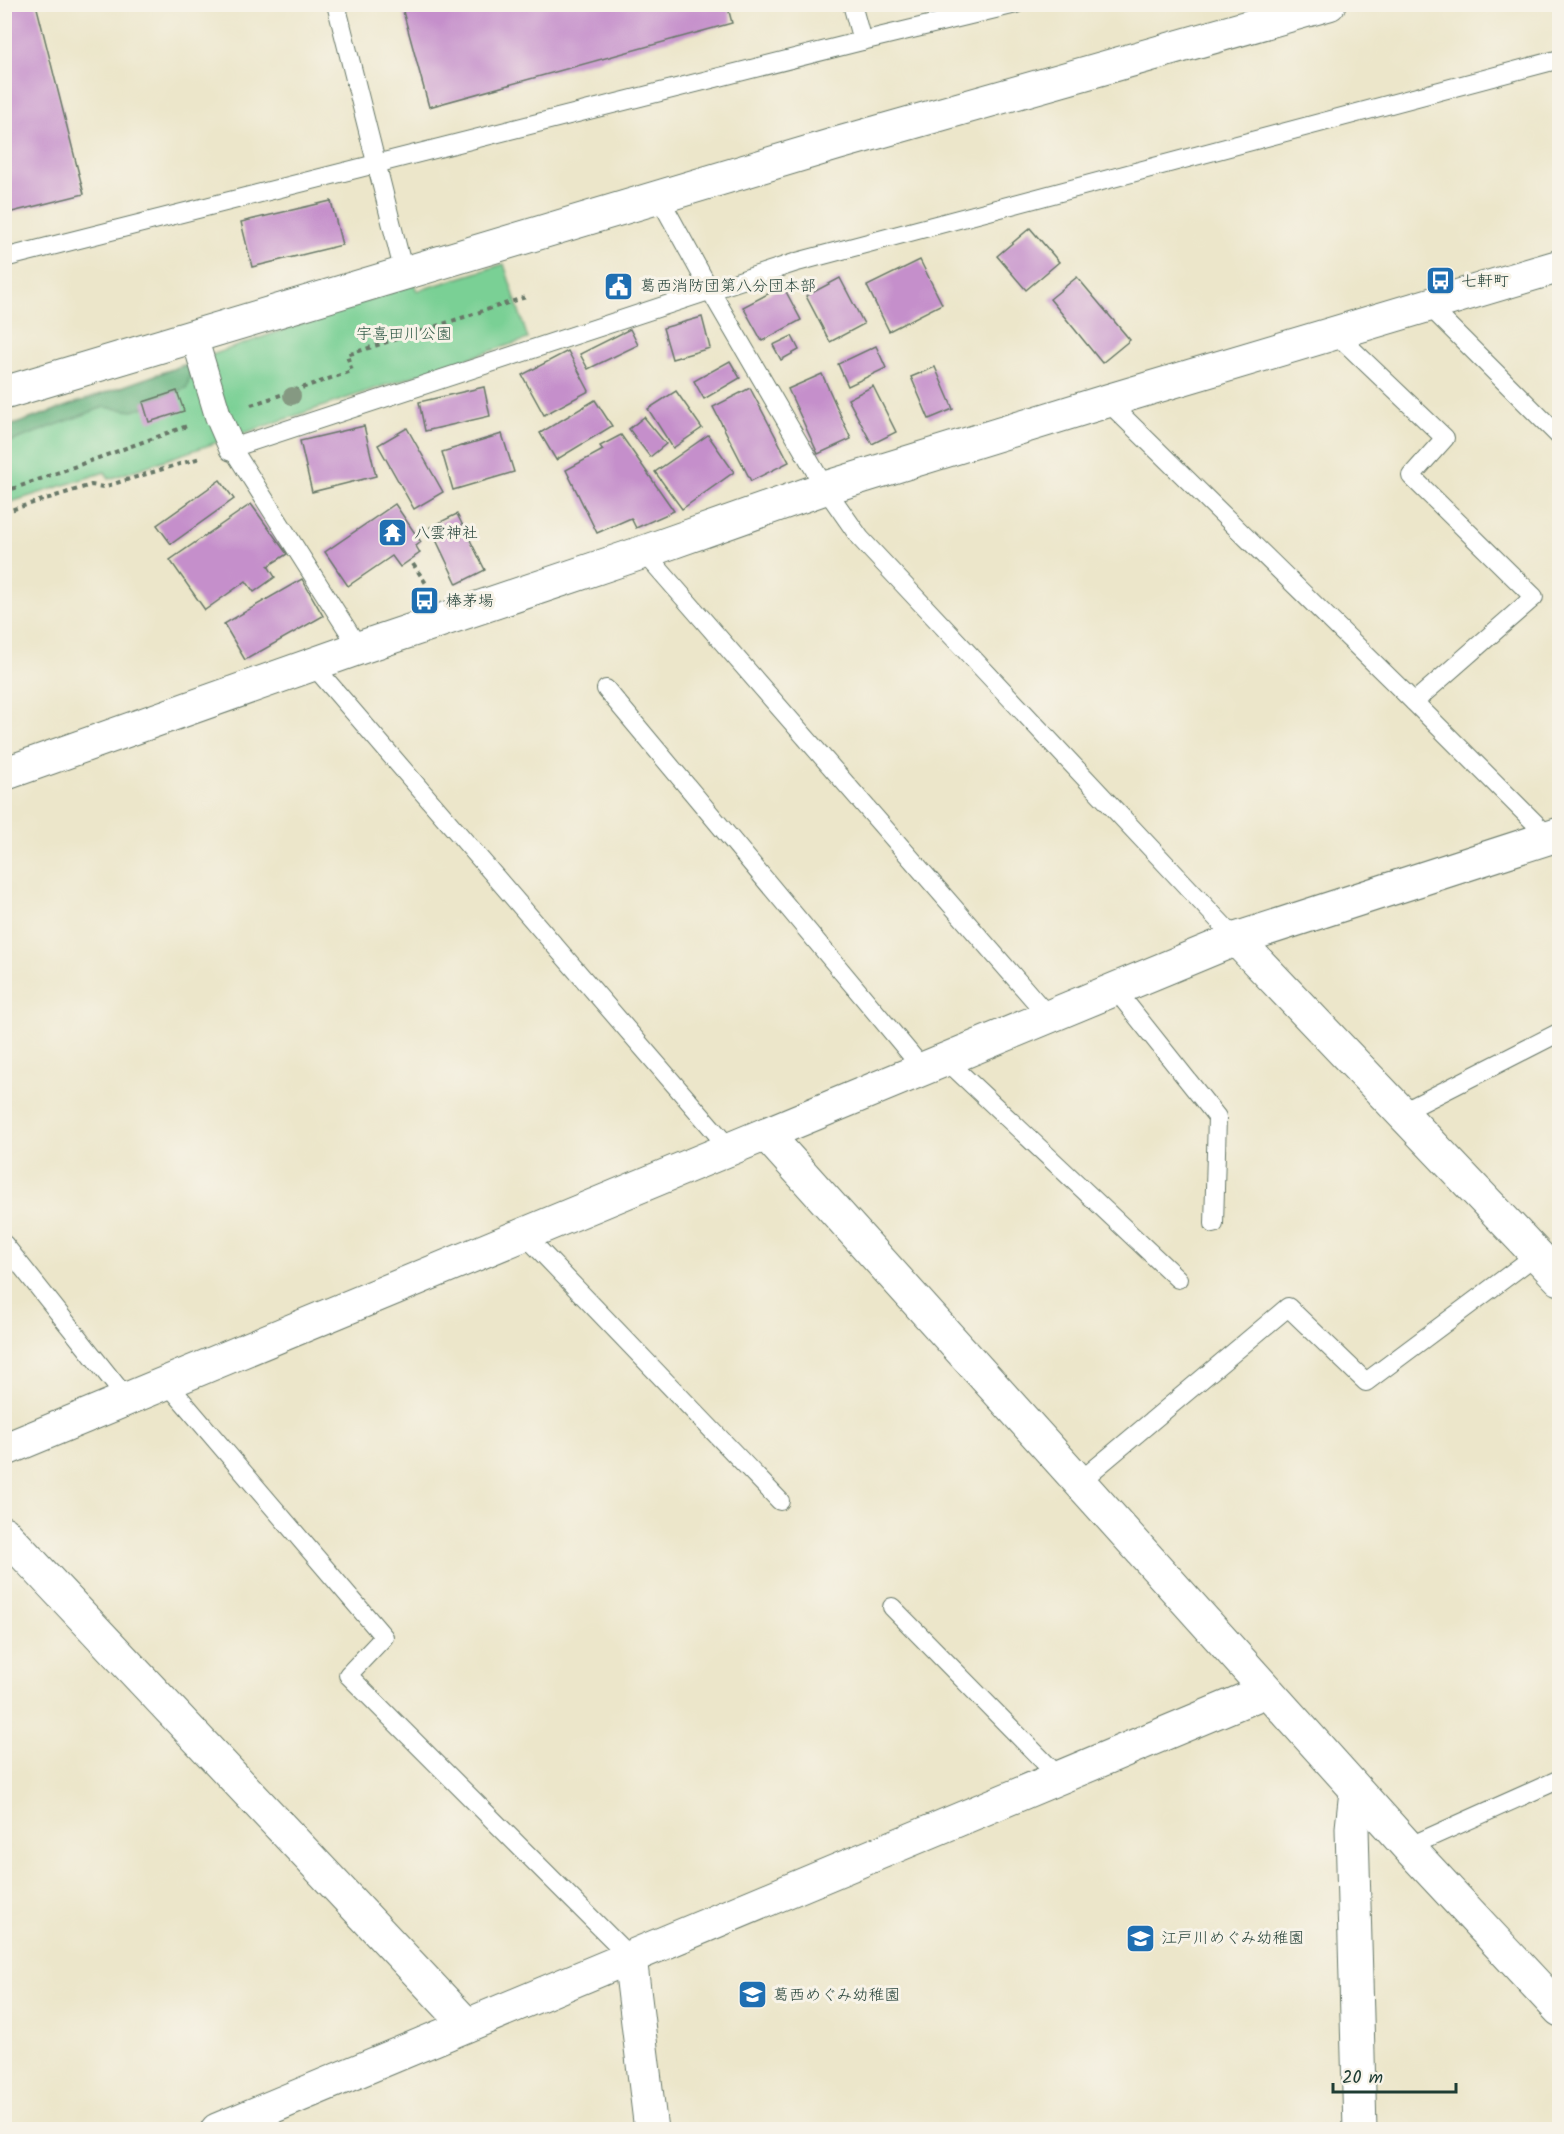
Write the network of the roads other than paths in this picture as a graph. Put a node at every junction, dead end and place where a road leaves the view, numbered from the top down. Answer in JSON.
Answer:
{"nodes":[{"id":1,"x":336,"y":4,"type":"edge"},
{"id":2,"x":852,"y":4,"type":"edge"},
{"id":3,"x":1016,"y":4,"type":"edge"},
{"id":4,"x":1329,"y":4,"type":"edge"},
{"id":5,"x":862,"y":41,"type":"junction"},
{"id":6,"x":1560,"y":59,"type":"edge"},
{"id":7,"x":376,"y":164,"type":"junction"},
{"id":8,"x":659,"y":197,"type":"junction"},
{"id":9,"x":4,"y":258,"type":"edge"},
{"id":10,"x":1560,"y":266,"type":"edge"},
{"id":11,"x":404,"y":273,"type":"junction"},
{"id":12,"x":710,"y":290,"type":"junction"},
{"id":13,"x":1428,"y":305,"type":"junction"},
{"id":14,"x":1335,"y":333,"type":"junction"},
{"id":15,"x":194,"y":336,"type":"junction"},
{"id":16,"x":4,"y":393,"type":"edge"},
{"id":17,"x":1107,"y":401,"type":"junction"},
{"id":18,"x":1560,"y":437,"type":"edge"},
{"id":19,"x":232,"y":448,"type":"junction"},
{"id":20,"x":825,"y":488,"type":"junction"},
{"id":21,"x":644,"y":552,"type":"junction"},
{"id":22,"x":359,"y":648,"type":"junction"},
{"id":23,"x":313,"y":664,"type":"junction"},
{"id":24,"x":606,"y":689,"type":"dead end"},
{"id":25,"x":1414,"y":702,"type":"junction"},
{"id":26,"x":4,"y":774,"type":"edge"},
{"id":27,"x":1554,"y":836,"type":"edge"},
{"id":28,"x":1236,"y":939,"type":"junction"},
{"id":29,"x":1115,"y":989,"type":"junction"},
{"id":30,"x":1049,"y":1017,"type":"junction"},
{"id":31,"x":1560,"y":1032,"type":"edge"},
{"id":32,"x":934,"y":1064,"type":"junction"},
{"id":33,"x":1401,"y":1113,"type":"junction"},
{"id":34,"x":766,"y":1134,"type":"junction"},
{"id":35,"x":730,"y":1149,"type":"junction"},
{"id":36,"x":1214,"y":1224,"type":"dead end"},
{"id":37,"x":525,"y":1235,"type":"junction"},
{"id":38,"x":4,"y":1244,"type":"edge"},
{"id":39,"x":1536,"y":1255,"type":"junction"},
{"id":40,"x":1178,"y":1279,"type":"dead end"},
{"id":41,"x":1560,"y":1279,"type":"edge"},
{"id":42,"x":167,"y":1383,"type":"junction"},
{"id":43,"x":127,"y":1399,"type":"junction"},
{"id":44,"x":4,"y":1450,"type":"edge"},
{"id":45,"x":1078,"y":1483,"type":"junction"},
{"id":46,"x":780,"y":1501,"type":"dead end"},
{"id":47,"x":4,"y":1533,"type":"edge"},
{"id":48,"x":892,"y":1607,"type":"dead end"},
{"id":49,"x":1266,"y":1691,"type":"junction"},
{"id":50,"x":1060,"y":1778,"type":"junction"},
{"id":51,"x":1560,"y":1779,"type":"edge"},
{"id":52,"x":1356,"y":1791,"type":"junction"},
{"id":53,"x":1408,"y":1848,"type":"junction"},
{"id":54,"x":630,"y":1957,"type":"junction"},
{"id":55,"x":1560,"y":2010,"type":"edge"},
{"id":56,"x":467,"y":2025,"type":"junction"},
{"id":57,"x":217,"y":2130,"type":"edge"},
{"id":58,"x":651,"y":2130,"type":"edge"},
{"id":59,"x":1360,"y":2130,"type":"edge"}],
"edges":[{"from":1,"to":7,"type":"lane"},
{"from":2,"to":5,"type":"lane"},
{"from":3,"to":5,"type":"lane"},
{"from":4,"to":8,"type":"street"},
{"from":5,"to":7,"type":"lane"},
{"from":6,"to":12,"type":"lane"},
{"from":7,"to":9,"type":"lane"},
{"from":7,"to":11,"type":"lane"},
{"from":8,"to":11,"type":"street"},
{"from":8,"to":12,"type":"lane"},
{"from":10,"to":13,"type":"street"},
{"from":11,"to":15,"type":"street"},
{"from":12,"to":19,"type":"lane"},
{"from":12,"to":20,"type":"lane"},
{"from":13,"to":14,"type":"street"},
{"from":13,"to":18,"type":"lane"},
{"from":14,"to":17,"type":"street"},
{"from":14,"to":25,"type":"lane"},
{"from":15,"to":16,"type":"street"},
{"from":15,"to":19,"type":"street"},
{"from":17,"to":20,"type":"street"},
{"from":17,"to":25,"type":"lane"},
{"from":19,"to":22,"type":"lane"},
{"from":20,"to":21,"type":"street"},
{"from":20,"to":28,"type":"lane"},
{"from":21,"to":22,"type":"street"},
{"from":21,"to":30,"type":"lane"},
{"from":22,"to":23,"type":"street"},
{"from":23,"to":26,"type":"street"},
{"from":23,"to":35,"type":"lane"},
{"from":24,"to":32,"type":"lane"},
{"from":25,"to":27,"type":"lane"},
{"from":27,"to":28,"type":"street"},
{"from":28,"to":29,"type":"street"},
{"from":28,"to":33,"type":"street"},
{"from":29,"to":30,"type":"street"},
{"from":29,"to":36,"type":"lane"},
{"from":30,"to":32,"type":"street"},
{"from":31,"to":33,"type":"lane"},
{"from":32,"to":34,"type":"street"},
{"from":32,"to":40,"type":"lane"},
{"from":33,"to":39,"type":"street"},
{"from":34,"to":35,"type":"street"},
{"from":34,"to":45,"type":"street"},
{"from":35,"to":37,"type":"street"},
{"from":37,"to":42,"type":"street"},
{"from":37,"to":46,"type":"lane"},
{"from":38,"to":43,"type":"lane"},
{"from":39,"to":41,"type":"street"},
{"from":39,"to":45,"type":"lane"},
{"from":42,"to":43,"type":"street"},
{"from":42,"to":54,"type":"lane"},
{"from":43,"to":44,"type":"street"},
{"from":45,"to":49,"type":"street"},
{"from":47,"to":56,"type":"street"},
{"from":48,"to":50,"type":"lane"},
{"from":49,"to":50,"type":"street"},
{"from":49,"to":52,"type":"street"},
{"from":50,"to":54,"type":"street"},
{"from":51,"to":53,"type":"lane"},
{"from":52,"to":53,"type":"street"},
{"from":52,"to":59,"type":"street"},
{"from":53,"to":55,"type":"street"},
{"from":54,"to":56,"type":"street"},
{"from":54,"to":58,"type":"street"},
{"from":56,"to":57,"type":"street"}]}
